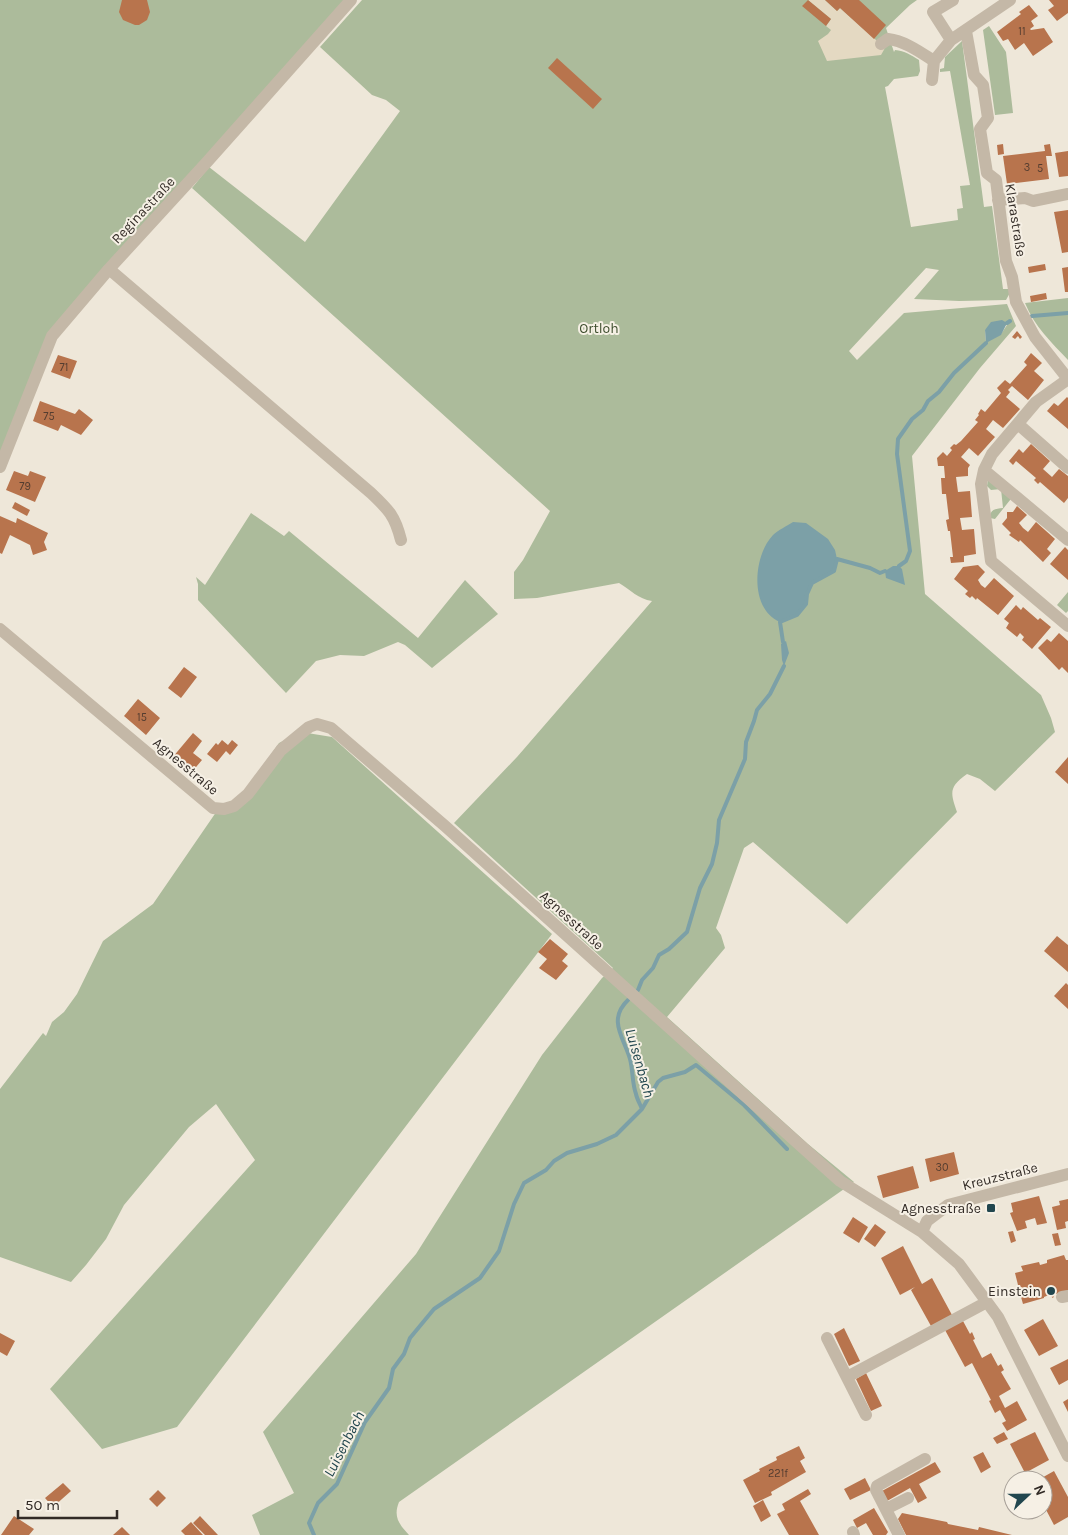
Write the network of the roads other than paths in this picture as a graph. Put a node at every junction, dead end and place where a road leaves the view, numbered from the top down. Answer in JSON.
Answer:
{"nodes":[{"id":1,"x":352,"y":0,"type":"edge"},
{"id":2,"x":953,"y":0,"type":"edge"},
{"id":3,"x":1010,"y":0,"type":"edge"},
{"id":4,"x":966,"y":31,"type":"junction"},
{"id":5,"x":952,"y":40,"type":"junction"},
{"id":6,"x":881,"y":44,"type":"dead end"},
{"id":7,"x":934,"y":61,"type":"junction"},
{"id":8,"x":932,"y":80,"type":"dead end"},
{"id":9,"x":1068,"y":194,"type":"edge"},
{"id":10,"x":998,"y":200,"type":"junction"},
{"id":11,"x":109,"y":269,"type":"junction"},
{"id":12,"x":1068,"y":379,"type":"edge"},
{"id":13,"x":1018,"y":424,"type":"junction"},
{"id":14,"x":0,"y":467,"type":"edge"},
{"id":15,"x":1068,"y":468,"type":"edge"},
{"id":16,"x":984,"y":470,"type":"junction"},
{"id":17,"x":401,"y":540,"type":"dead end"},
{"id":18,"x":1068,"y":540,"type":"edge"},
{"id":19,"x":1068,"y":626,"type":"edge"},
{"id":20,"x":0,"y":629,"type":"edge"},
{"id":21,"x":1068,"y":1174,"type":"edge"},
{"id":22,"x":922,"y":1232,"type":"junction"},
{"id":23,"x":987,"y":1302,"type":"junction"},
{"id":24,"x":828,"y":1338,"type":"dead end"},
{"id":25,"x":847,"y":1377,"type":"junction"},
{"id":26,"x":866,"y":1415,"type":"dead end"},
{"id":27,"x":1068,"y":1454,"type":"edge"},
{"id":28,"x":925,"y":1459,"type":"dead end"},
{"id":29,"x":908,"y":1498,"type":"dead end"},
{"id":30,"x":886,"y":1509,"type":"junction"},
{"id":31,"x":899,"y":1535,"type":"edge"}],
"edges":[{"from":1,"to":11,"type":"street","name":"Reginastraße"},
{"from":2,"to":5,"type":"street"},
{"from":3,"to":4,"type":"street"},
{"from":4,"to":5,"type":"street"},
{"from":4,"to":10,"type":"street","name":"Klarastraße"},
{"from":5,"to":7,"type":"street"},
{"from":6,"to":7,"type":"street"},
{"from":7,"to":8,"type":"street"},
{"from":9,"to":10,"type":"street"},
{"from":10,"to":12,"type":"street","name":"Klarastraße"},
{"from":11,"to":14,"type":"street","name":"Reginastraße"},
{"from":11,"to":17,"type":"street"},
{"from":12,"to":13,"type":"street"},
{"from":13,"to":15,"type":"street"},
{"from":13,"to":16,"type":"street"},
{"from":16,"to":18,"type":"street"},
{"from":16,"to":19,"type":"street"},
{"from":20,"to":22,"type":"street","name":"Agnesstraße"},
{"from":21,"to":22,"type":"street","name":"Kreuzstraße"},
{"from":22,"to":23,"type":"street","name":"Agnesstraße"},
{"from":23,"to":25,"type":"street"},
{"from":23,"to":27,"type":"street","name":"Agnesstraße"},
{"from":24,"to":25,"type":"street"},
{"from":25,"to":26,"type":"street"},
{"from":28,"to":30,"type":"street"},
{"from":29,"to":30,"type":"street"},
{"from":30,"to":31,"type":"street"}]}
